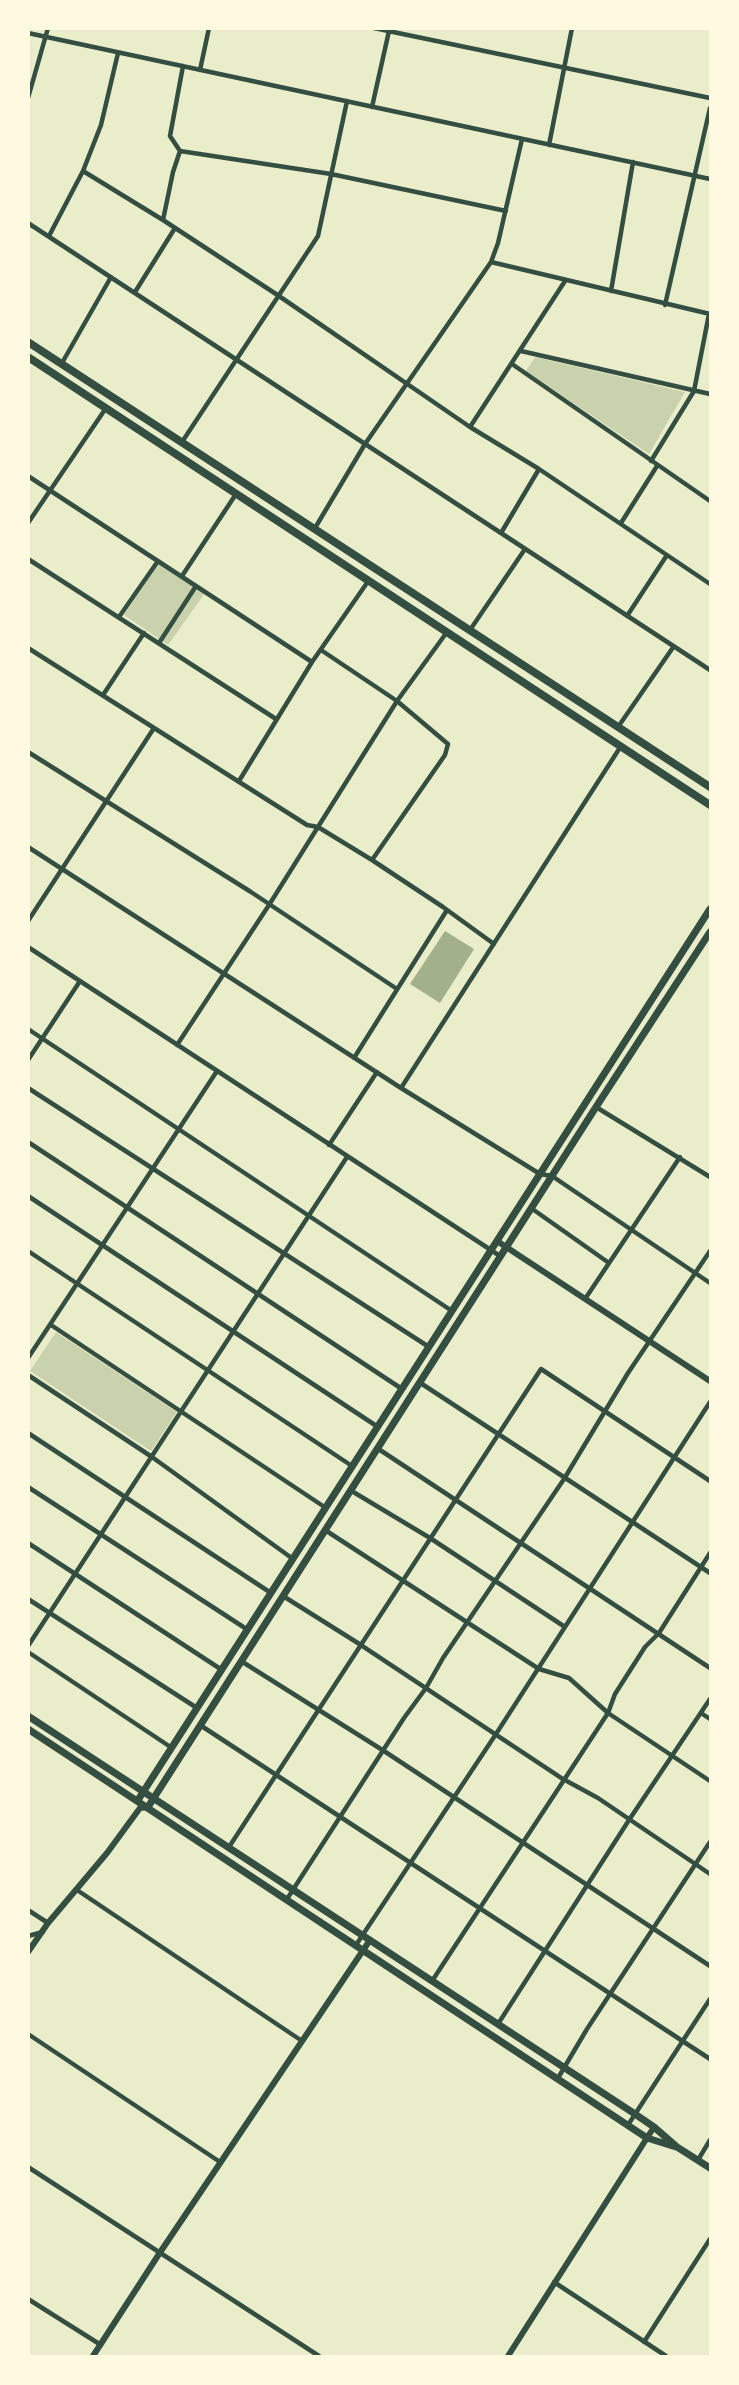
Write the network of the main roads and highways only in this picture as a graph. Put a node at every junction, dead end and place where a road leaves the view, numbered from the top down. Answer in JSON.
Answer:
{"nodes":[{"id":1,"x":28,"y":342,"type":"edge"},
{"id":2,"x":28,"y":357,"type":"edge"},
{"id":3,"x":711,"y":787,"type":"edge"},
{"id":4,"x":711,"y":805,"type":"edge"},
{"id":5,"x":711,"y":909,"type":"edge"},
{"id":6,"x":711,"y":932,"type":"edge"},
{"id":7,"x":28,"y":1716,"type":"edge"},
{"id":8,"x":28,"y":1729,"type":"edge"},
{"id":9,"x":144,"y":1791,"type":"junction"},
{"id":10,"x":154,"y":1797,"type":"junction"},
{"id":11,"x":138,"y":1800,"type":"junction"},
{"id":12,"x":144,"y":1808,"type":"junction"},
{"id":13,"x":678,"y":2147,"type":"junction"},
{"id":14,"x":711,"y":2168,"type":"edge"}],
"edges":[{"from":1,"to":3,"type":"main road"},
{"from":2,"to":4,"type":"main road"},
{"from":5,"to":9,"type":"main road"},
{"from":6,"to":10,"type":"main road"},
{"from":7,"to":9,"type":"main road"},
{"from":8,"to":11,"type":"main road"},
{"from":9,"to":10,"type":"main road"},
{"from":9,"to":11,"type":"main road"},
{"from":10,"to":12,"type":"main road"},
{"from":10,"to":13,"type":"main road"},
{"from":11,"to":12,"type":"main road"},
{"from":12,"to":13,"type":"main road"},
{"from":13,"to":14,"type":"main road"}]}
